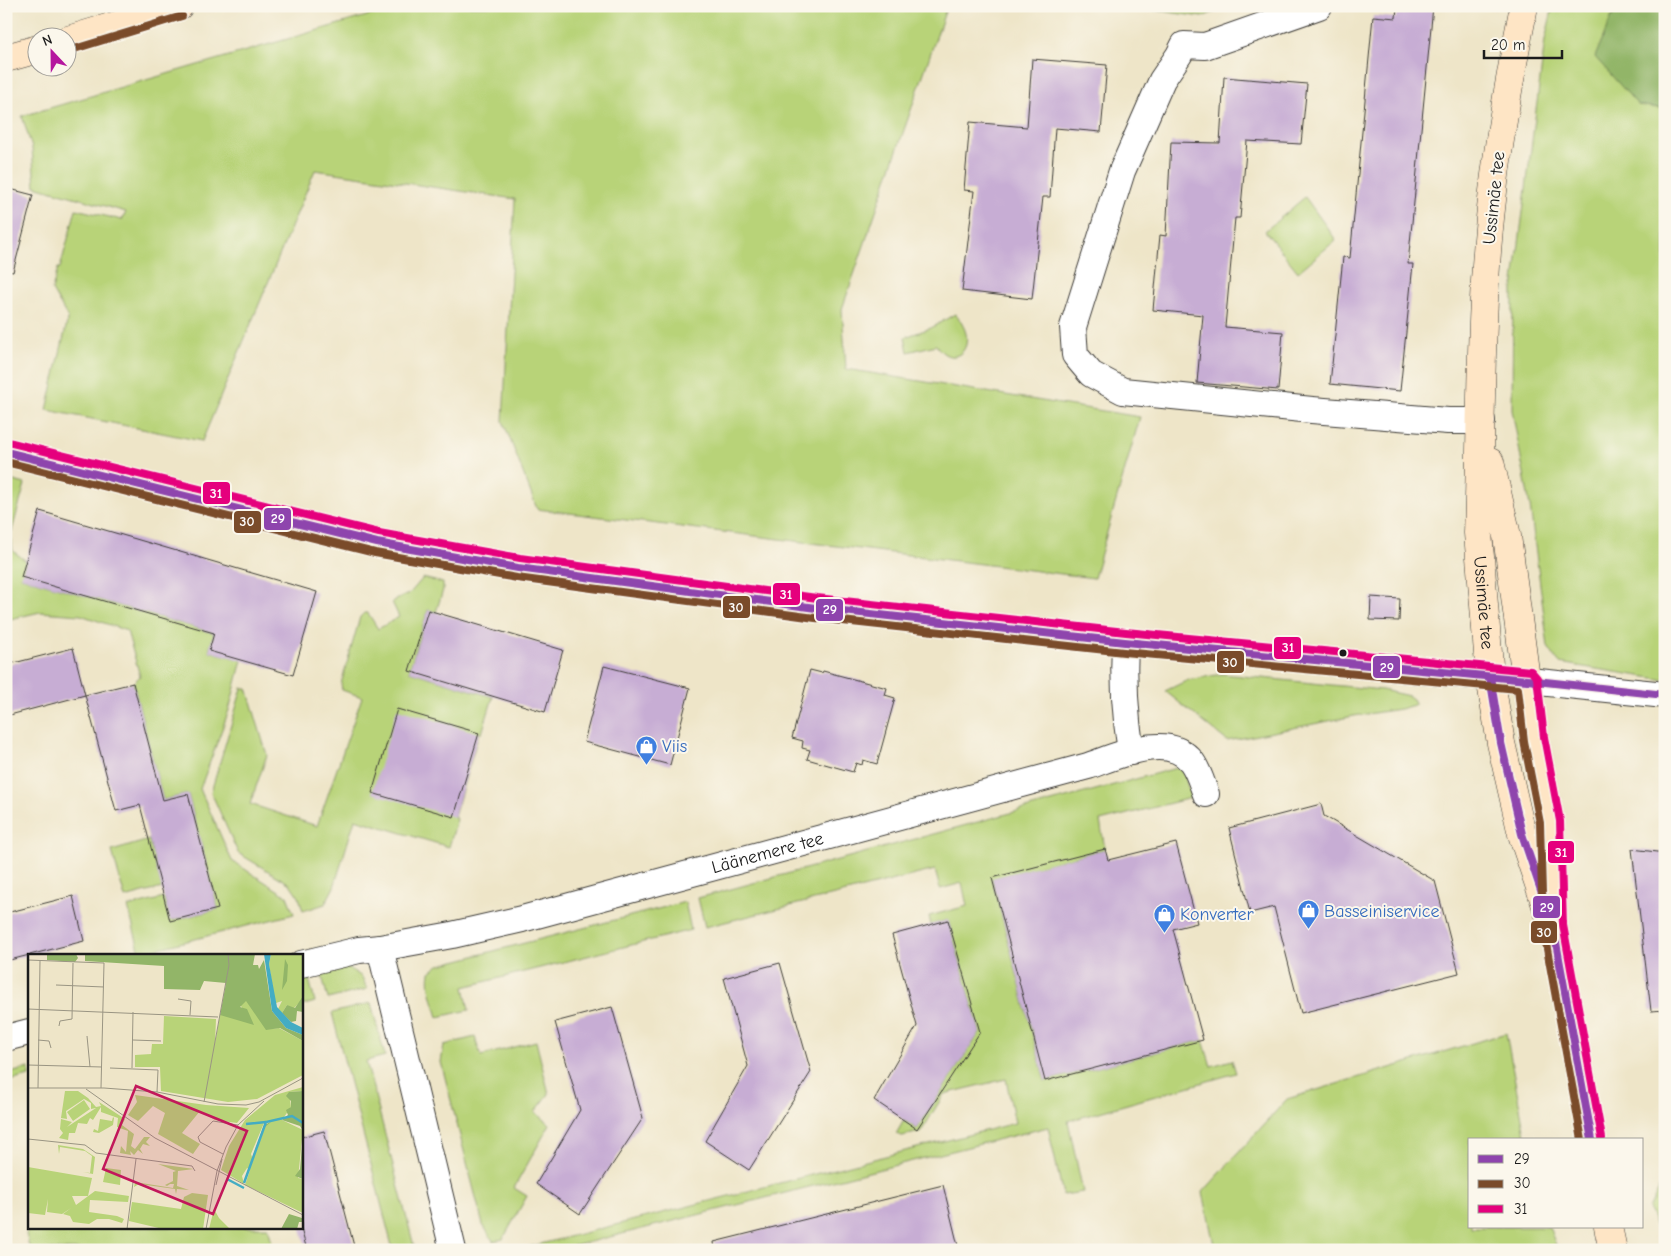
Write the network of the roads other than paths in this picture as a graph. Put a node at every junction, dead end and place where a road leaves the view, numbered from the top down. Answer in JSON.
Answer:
{"nodes":[{"id":1,"x":179,"y":6,"type":"edge"},
{"id":2,"x":1319,"y":6,"type":"edge"},
{"id":3,"x":1524,"y":6,"type":"edge"},
{"id":4,"x":78,"y":37,"type":"edge"},
{"id":5,"x":28,"y":52,"type":"edge"},
{"id":6,"x":6,"y":58,"type":"edge"},
{"id":7,"x":1482,"y":421,"type":"junction"},
{"id":8,"x":6,"y":452,"type":"edge"},
{"id":9,"x":1125,"y":642,"type":"junction"},
{"id":10,"x":1490,"y":677,"type":"junction"},
{"id":11,"x":1526,"y":680,"type":"junction"},
{"id":12,"x":1665,"y":695,"type":"edge"},
{"id":13,"x":1131,"y":752,"type":"junction"},
{"id":14,"x":1206,"y":794,"type":"dead end"},
{"id":15,"x":1553,"y":926,"type":"junction"},
{"id":16,"x":380,"y":948,"type":"junction"},
{"id":17,"x":302,"y":964,"type":"edge"},
{"id":18,"x":28,"y":1032,"type":"edge"},
{"id":19,"x":6,"y":1038,"type":"edge"},
{"id":20,"x":1592,"y":1138,"type":"edge"},
{"id":21,"x":1608,"y":1228,"type":"edge"},
{"id":22,"x":453,"y":1250,"type":"edge"},
{"id":23,"x":1613,"y":1250,"type":"edge"}],
"edges":[{"from":1,"to":4,"type":"street"},
{"from":2,"to":7,"type":"street"},
{"from":3,"to":7,"type":"street","name":"Ussimäe tee"},
{"from":5,"to":6,"type":"street"},
{"from":7,"to":10,"type":"street","name":"Ussimäe tee"},
{"from":7,"to":11,"type":"street","name":"Ussimäe tee"},
{"from":8,"to":9,"type":"street"},
{"from":9,"to":10,"type":"street"},
{"from":9,"to":13,"type":"street"},
{"from":10,"to":11,"type":"street"},
{"from":10,"to":15,"type":"street","name":"Ussimäe tee"},
{"from":11,"to":12,"type":"street"},
{"from":11,"to":15,"type":"street","name":"Ussimäe tee"},
{"from":13,"to":14,"type":"street","name":"Läänemere tee"},
{"from":13,"to":16,"type":"street","name":"Läänemere tee"},
{"from":15,"to":20,"type":"street","name":"Ussimäe tee"},
{"from":16,"to":17,"type":"street","name":"Läänemere tee"},
{"from":16,"to":22,"type":"street"},
{"from":18,"to":19,"type":"street"},
{"from":21,"to":23,"type":"street"}]}
